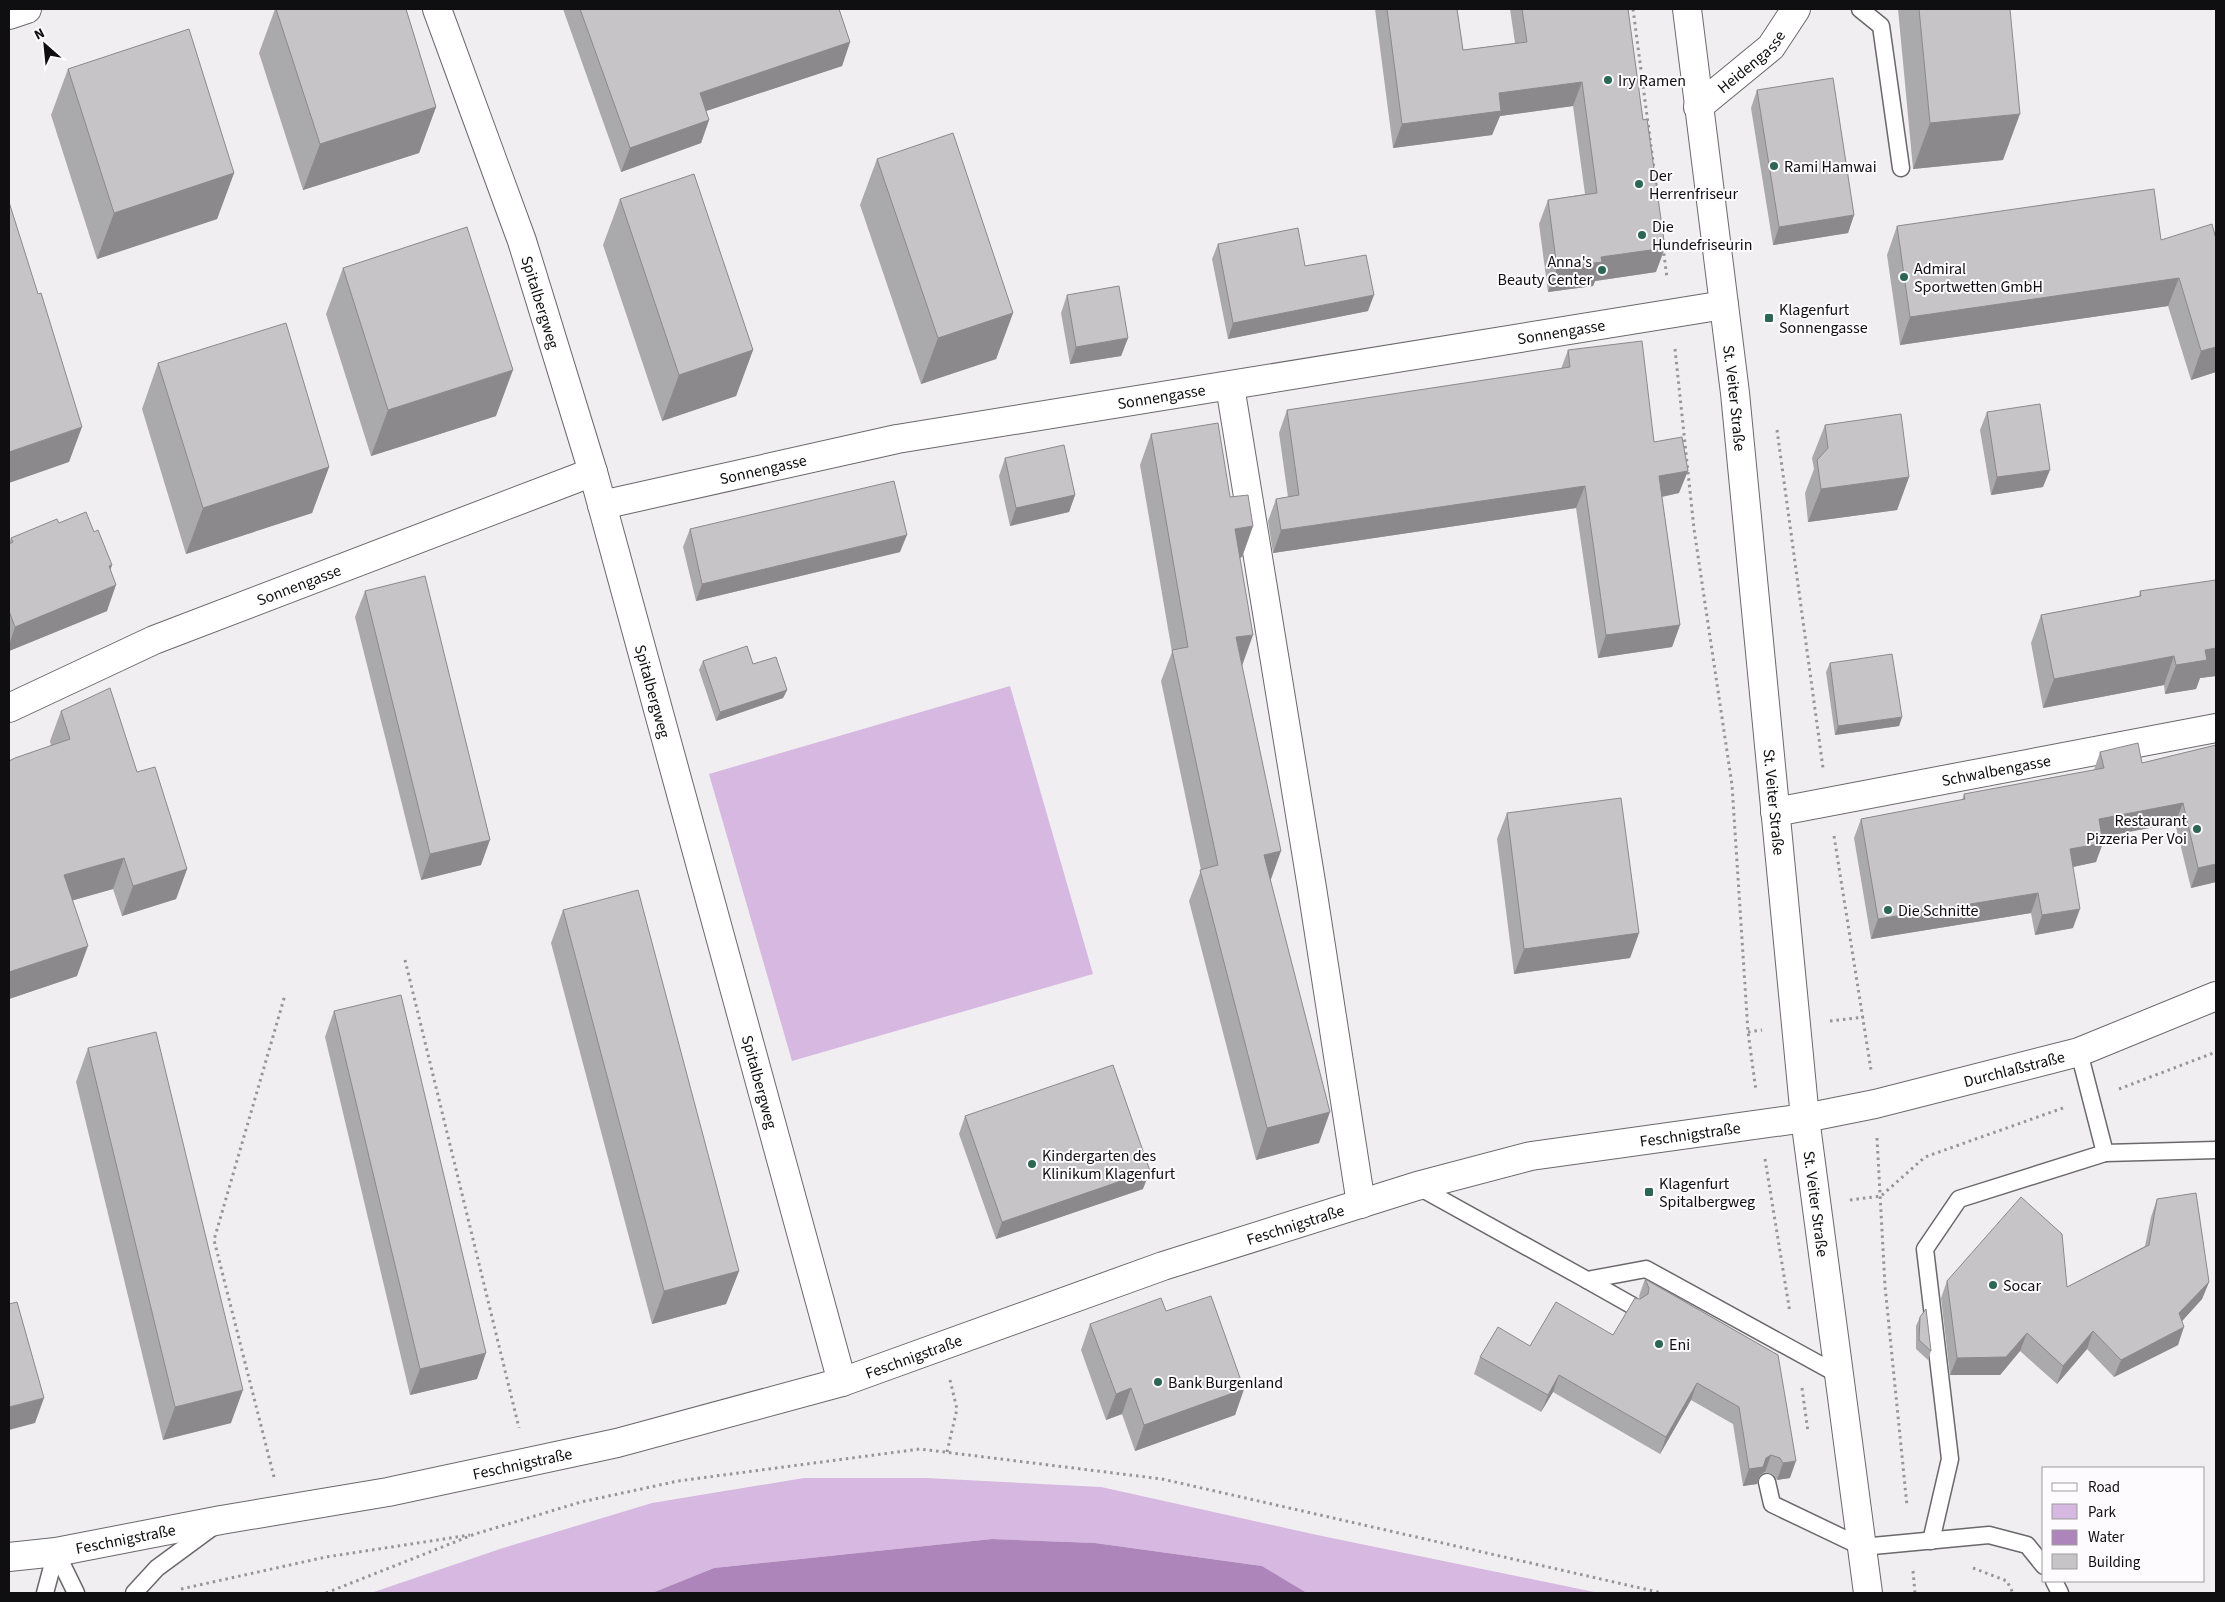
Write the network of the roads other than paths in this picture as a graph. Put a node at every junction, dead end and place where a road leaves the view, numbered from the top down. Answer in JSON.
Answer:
{"nodes":[{"id":1,"x":27,"y":9,"type":"edge"},
{"id":2,"x":437,"y":9,"type":"edge"},
{"id":3,"x":1686,"y":9,"type":"edge"},
{"id":4,"x":1796,"y":9,"type":"edge"},
{"id":5,"x":1860,"y":9,"type":"edge"},
{"id":6,"x":9,"y":15,"type":"edge"},
{"id":7,"x":1698,"y":107,"type":"junction"},
{"id":8,"x":1901,"y":168,"type":"dead end"},
{"id":9,"x":1724,"y":305,"type":"junction"},
{"id":10,"x":1230,"y":386,"type":"junction"},
{"id":11,"x":594,"y":472,"type":"junction"},
{"id":12,"x":602,"y":505,"type":"junction"},
{"id":13,"x":9,"y":708,"type":"edge"},
{"id":14,"x":2216,"y":728,"type":"edge"},
{"id":15,"x":1775,"y":812,"type":"junction"},
{"id":16,"x":2216,"y":996,"type":"edge"},
{"id":17,"x":2079,"y":1052,"type":"junction"},
{"id":18,"x":1805,"y":1118,"type":"junction"},
{"id":19,"x":2216,"y":1150,"type":"edge"},
{"id":20,"x":2105,"y":1153,"type":"junction"},
{"id":21,"x":1417,"y":1186,"type":"junction"},
{"id":22,"x":1361,"y":1204,"type":"junction"},
{"id":23,"x":1586,"y":1280,"type":"junction"},
{"id":24,"x":1633,"y":1306,"type":"edge"},
{"id":25,"x":1839,"y":1374,"type":"junction"},
{"id":26,"x":842,"y":1382,"type":"junction"},
{"id":27,"x":1767,"y":1482,"type":"dead end"},
{"id":28,"x":221,"y":1520,"type":"junction"},
{"id":29,"x":1931,"y":1541,"type":"junction"},
{"id":30,"x":1862,"y":1547,"type":"junction"},
{"id":31,"x":56,"y":1552,"type":"junction"},
{"id":32,"x":9,"y":1557,"type":"edge"},
{"id":33,"x":2042,"y":1563,"type":"edge"},
{"id":34,"x":44,"y":1593,"type":"edge"},
{"id":35,"x":76,"y":1593,"type":"edge"},
{"id":36,"x":134,"y":1593,"type":"edge"},
{"id":37,"x":1868,"y":1593,"type":"edge"}],
"edges":[{"from":1,"to":6,"type":"street"},
{"from":2,"to":11,"type":"street","name":"Spitalbergweg"},
{"from":3,"to":7,"type":"street","name":"St. Veiter Straße"},
{"from":4,"to":7,"type":"street","name":"Heidengasse"},
{"from":5,"to":8,"type":"lane"},
{"from":7,"to":9,"type":"street","name":"St. Veiter Straße"},
{"from":9,"to":10,"type":"street","name":"Sonnengasse"},
{"from":9,"to":15,"type":"street","name":"St. Veiter Straße"},
{"from":10,"to":12,"type":"street","name":"Sonnengasse"},
{"from":10,"to":22,"type":"street"},
{"from":11,"to":12,"type":"street","name":"Spitalbergweg"},
{"from":11,"to":13,"type":"street","name":"Sonnengasse"},
{"from":12,"to":26,"type":"street","name":"Spitalbergweg"},
{"from":14,"to":15,"type":"street","name":"Schwalbengasse"},
{"from":15,"to":18,"type":"street","name":"St. Veiter Straße"},
{"from":16,"to":17,"type":"street","name":"Durchlaßstraße"},
{"from":17,"to":18,"type":"street","name":"Durchlaßstraße"},
{"from":17,"to":20,"type":"lane"},
{"from":18,"to":21,"type":"street","name":"Feschnigstraße"},
{"from":18,"to":25,"type":"street","name":"St. Veiter Straße"},
{"from":19,"to":20,"type":"lane"},
{"from":20,"to":29,"type":"lane"},
{"from":21,"to":22,"type":"street","name":"Feschnigstraße"},
{"from":21,"to":23,"type":"lane"},
{"from":22,"to":26,"type":"street","name":"Feschnigstraße"},
{"from":23,"to":24,"type":"lane"},
{"from":23,"to":25,"type":"lane"},
{"from":25,"to":30,"type":"street","name":"St. Veiter Straße"},
{"from":26,"to":28,"type":"street","name":"Feschnigstraße"},
{"from":27,"to":30,"type":"lane"},
{"from":28,"to":31,"type":"street","name":"Feschnigstraße"},
{"from":28,"to":36,"type":"lane"},
{"from":29,"to":30,"type":"lane"},
{"from":29,"to":33,"type":"lane"},
{"from":30,"to":37,"type":"street","name":"St. Veiter Straße"},
{"from":31,"to":32,"type":"street","name":"Feschnigstraße"},
{"from":31,"to":34,"type":"lane"},
{"from":31,"to":35,"type":"lane"}]}
